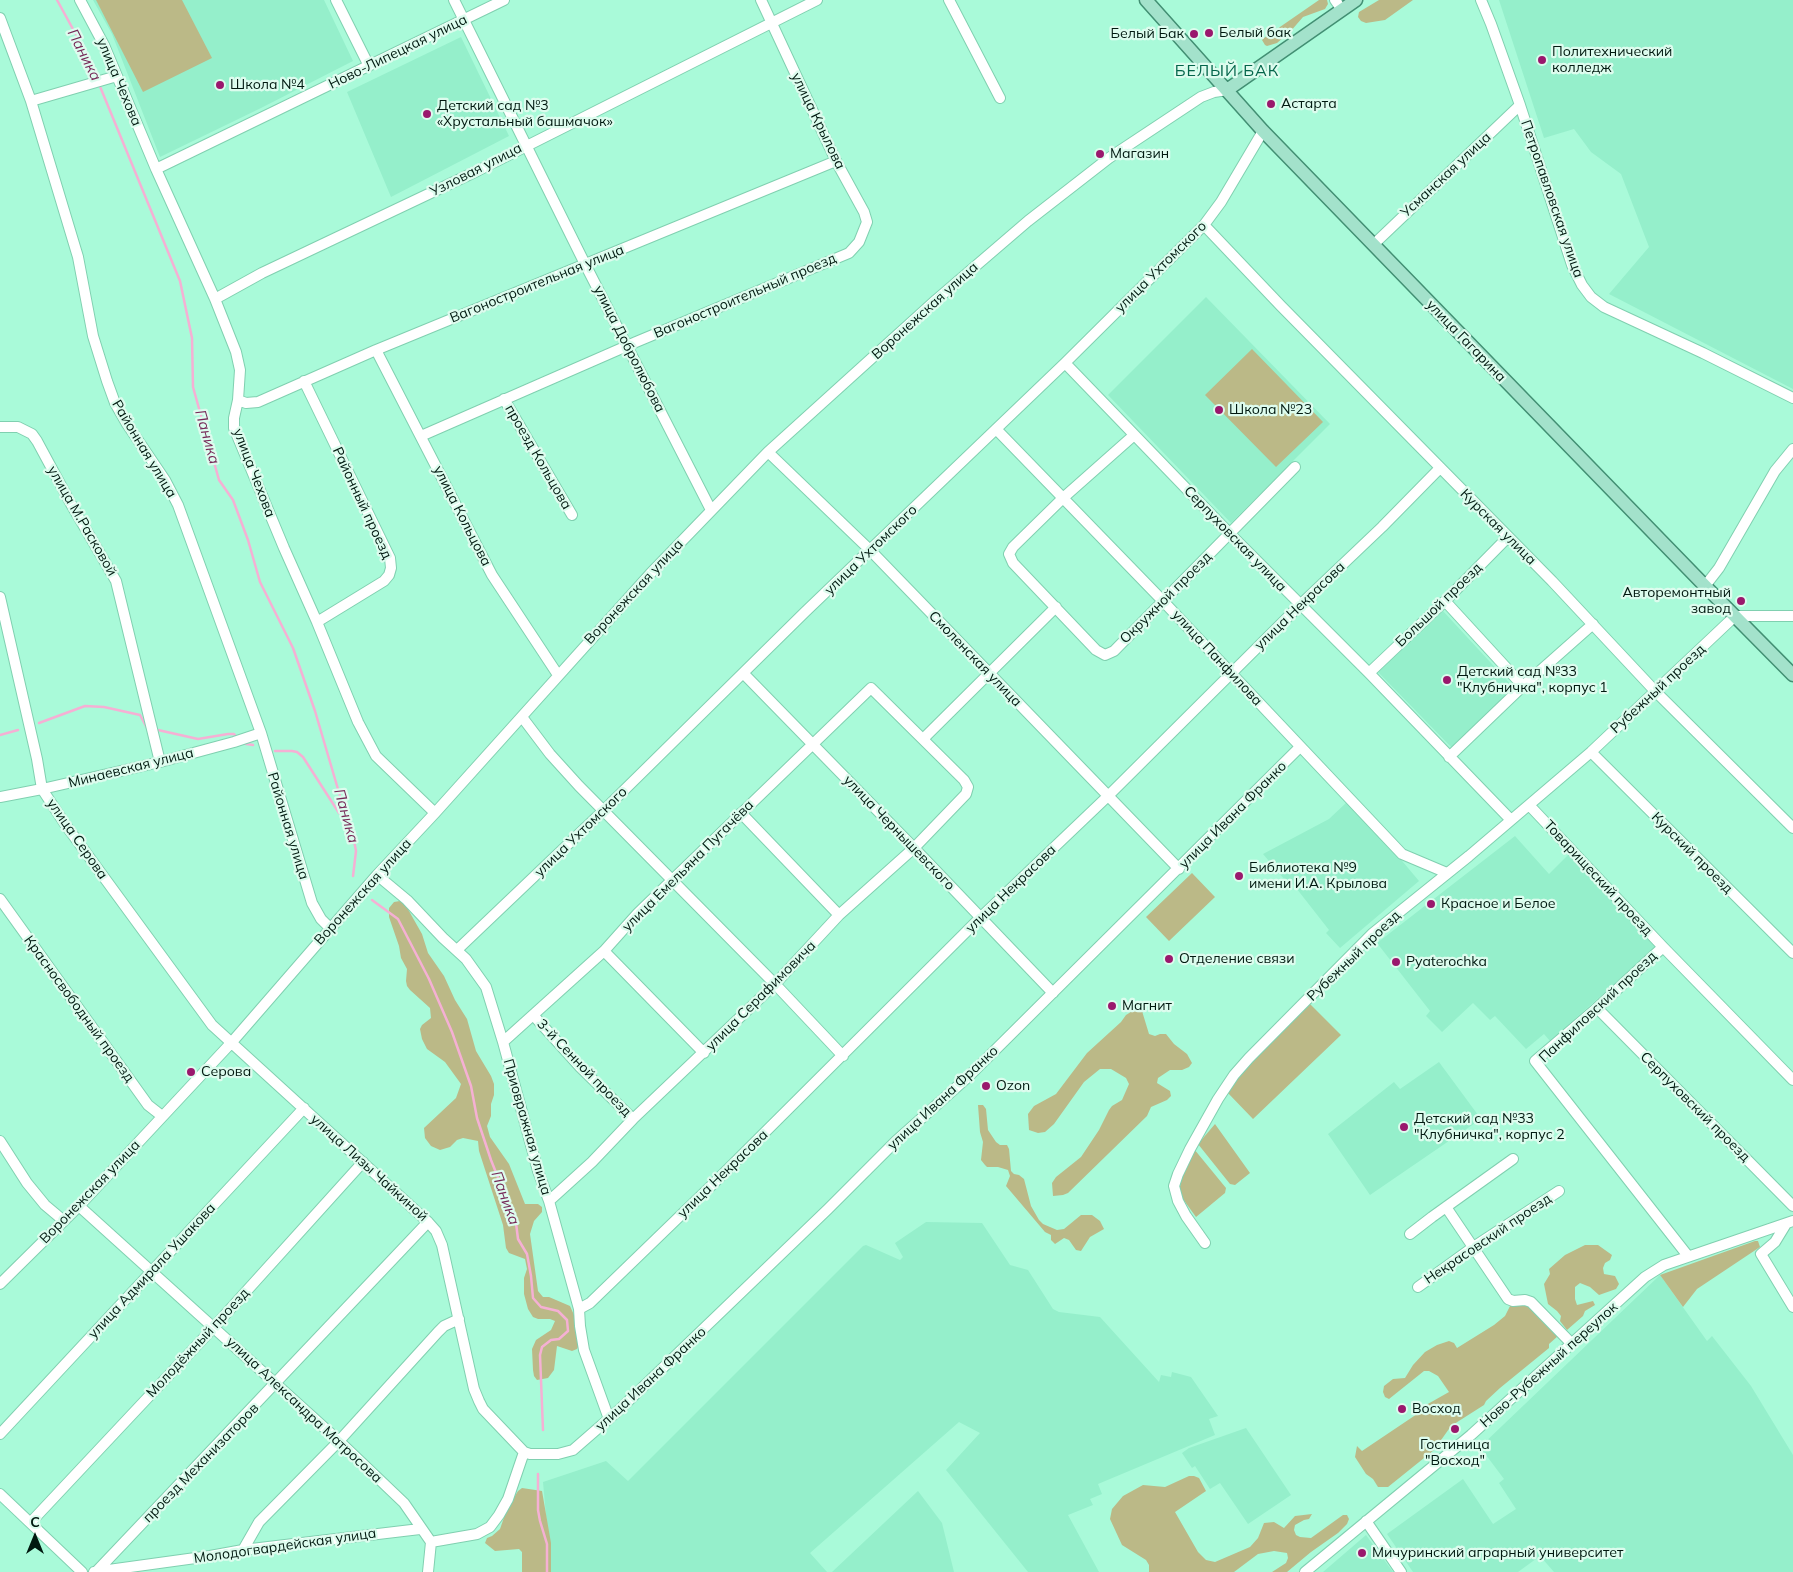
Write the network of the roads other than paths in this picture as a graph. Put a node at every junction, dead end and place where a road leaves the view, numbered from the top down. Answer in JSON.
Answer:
{"nodes":[{"id":1,"x":80,"y":0,"type":"edge"},
{"id":2,"x":336,"y":0,"type":"edge"},
{"id":3,"x":454,"y":0,"type":"edge"},
{"id":4,"x":504,"y":0,"type":"edge"},
{"id":5,"x":761,"y":0,"type":"edge"},
{"id":6,"x":817,"y":0,"type":"edge"},
{"id":7,"x":949,"y":0,"type":"edge"},
{"id":8,"x":1146,"y":0,"type":"edge"},
{"id":9,"x":1356,"y":0,"type":"edge"},
{"id":10,"x":1481,"y":0,"type":"edge"},
{"id":11,"x":1339,"y":5,"type":"edge"},
{"id":12,"x":0,"y":18,"type":"edge"},
{"id":13,"x":464,"y":21,"type":"junction"},
{"id":14,"x":771,"y":22,"type":"junction"},
{"id":15,"x":369,"y":66,"type":"junction"},
{"id":16,"x":117,"y":76,"type":"junction"},
{"id":17,"x":1227,"y":90,"type":"junction"},
{"id":18,"x":1000,"y":98,"type":"dead end"},
{"id":19,"x":31,"y":100,"type":"junction"},
{"id":20,"x":1520,"y":105,"type":"junction"},
{"id":21,"x":1263,"y":132,"type":"junction"},
{"id":22,"x":527,"y":144,"type":"junction"},
{"id":23,"x":836,"y":161,"type":"junction"},
{"id":24,"x":156,"y":169,"type":"junction"},
{"id":25,"x":1204,"y":225,"type":"junction"},
{"id":26,"x":859,"y":242,"type":"joint"},
{"id":27,"x":1373,"y":245,"type":"junction"},
{"id":28,"x":585,"y":264,"type":"junction"},
{"id":29,"x":215,"y":299,"type":"junction"},
{"id":30,"x":627,"y":346,"type":"junction"},
{"id":31,"x":376,"y":350,"type":"junction"},
{"id":32,"x":1064,"y":363,"type":"junction"},
{"id":33,"x":304,"y":382,"type":"junction"},
{"id":34,"x":1793,"y":398,"type":"edge"},
{"id":35,"x":504,"y":399,"type":"junction"},
{"id":36,"x":238,"y":400,"type":"junction"},
{"id":37,"x":0,"y":427,"type":"edge"},
{"id":38,"x":996,"y":429,"type":"junction"},
{"id":39,"x":421,"y":436,"type":"junction"},
{"id":40,"x":1133,"y":436,"type":"junction"},
{"id":41,"x":1793,"y":449,"type":"edge"},
{"id":42,"x":768,"y":452,"type":"junction"},
{"id":43,"x":1295,"y":467,"type":"dead end"},
{"id":44,"x":1440,"y":468,"type":"junction"},
{"id":45,"x":1064,"y":498,"type":"junction"},
{"id":46,"x":711,"y":510,"type":"junction"},
{"id":47,"x":572,"y":515,"type":"dead end"},
{"id":48,"x":1230,"y":534,"type":"junction"},
{"id":49,"x":1508,"y":537,"type":"junction"},
{"id":50,"x":871,"y":551,"type":"junction"},
{"id":51,"x":1705,"y":586,"type":"junction"},
{"id":52,"x":0,"y":597,"type":"edge"},
{"id":53,"x":1162,"y":600,"type":"junction"},
{"id":54,"x":1445,"y":601,"type":"junction"},
{"id":55,"x":1300,"y":605,"type":"junction"},
{"id":56,"x":1056,"y":607,"type":"junction"},
{"id":57,"x":1736,"y":616,"type":"junction"},
{"id":58,"x":1793,"y":616,"type":"edge"},
{"id":59,"x":318,"y":622,"type":"junction"},
{"id":60,"x":1592,"y":624,"type":"junction"},
{"id":61,"x":989,"y":673,"type":"junction"},
{"id":62,"x":1369,"y":673,"type":"junction"},
{"id":63,"x":744,"y":674,"type":"junction"},
{"id":64,"x":1232,"y":674,"type":"junction"},
{"id":65,"x":558,"y":675,"type":"junction"},
{"id":66,"x":1793,"y":675,"type":"edge"},
{"id":67,"x":1523,"y":686,"type":"junction"},
{"id":68,"x":1655,"y":691,"type":"junction"},
{"id":69,"x":522,"y":717,"type":"junction"},
{"id":70,"x":261,"y":733,"type":"junction"},
{"id":71,"x":923,"y":739,"type":"junction"},
{"id":72,"x":813,"y":745,"type":"junction"},
{"id":73,"x":1300,"y":748,"type":"junction"},
{"id":74,"x":1591,"y":752,"type":"junction"},
{"id":75,"x":1449,"y":757,"type":"junction"},
{"id":76,"x":160,"y":762,"type":"junction"},
{"id":77,"x":42,"y":789,"type":"junction"},
{"id":78,"x":1108,"y":796,"type":"junction"},
{"id":79,"x":0,"y":797,"type":"edge"},
{"id":80,"x":1529,"y":805,"type":"junction"},
{"id":81,"x":604,"y":810,"type":"junction"},
{"id":82,"x":435,"y":813,"type":"junction"},
{"id":83,"x":741,"y":813,"type":"junction"},
{"id":84,"x":1511,"y":820,"type":"junction"},
{"id":85,"x":1793,"y":828,"type":"edge"},
{"id":86,"x":914,"y":848,"type":"junction"},
{"id":87,"x":1179,"y":869,"type":"junction"},
{"id":88,"x":1447,"y":873,"type":"junction"},
{"id":89,"x":377,"y":875,"type":"junction"},
{"id":90,"x":672,"y":880,"type":"junction"},
{"id":91,"x":0,"y":899,"type":"edge"},
{"id":92,"x":839,"y":916,"type":"junction"},
{"id":93,"x":980,"y":918,"type":"junction"},
{"id":94,"x":330,"y":928,"type":"junction"},
{"id":95,"x":1663,"y":947,"type":"junction"},
{"id":96,"x":457,"y":950,"type":"junction"},
{"id":97,"x":604,"y":951,"type":"junction"},
{"id":98,"x":1793,"y":953,"type":"edge"},
{"id":99,"x":775,"y":984,"type":"junction"},
{"id":100,"x":1053,"y":993,"type":"junction"},
{"id":101,"x":1597,"y":1008,"type":"junction"},
{"id":102,"x":534,"y":1016,"type":"junction"},
{"id":103,"x":232,"y":1042,"type":"junction"},
{"id":104,"x":503,"y":1042,"type":"junction"},
{"id":105,"x":704,"y":1054,"type":"junction"},
{"id":106,"x":843,"y":1056,"type":"junction"},
{"id":107,"x":1793,"y":1080,"type":"edge"},
{"id":108,"x":304,"y":1108,"type":"junction"},
{"id":109,"x":162,"y":1116,"type":"junction"},
{"id":110,"x":634,"y":1119,"type":"junction"},
{"id":111,"x":0,"y":1141,"type":"edge"},
{"id":112,"x":1513,"y":1159,"type":"dead end"},
{"id":113,"x":363,"y":1162,"type":"junction"},
{"id":114,"x":1559,"y":1191,"type":"dead end"},
{"id":115,"x":548,"y":1201,"type":"junction"},
{"id":116,"x":79,"y":1206,"type":"junction"},
{"id":117,"x":1793,"y":1206,"type":"edge"},
{"id":118,"x":1446,"y":1207,"type":"junction"},
{"id":119,"x":64,"y":1221,"type":"junction"},
{"id":120,"x":428,"y":1222,"type":"junction"},
{"id":121,"x":1789,"y":1222,"type":"edge"},
{"id":122,"x":1410,"y":1234,"type":"dead end"},
{"id":123,"x":1204,"y":1243,"type":"dead end"},
{"id":124,"x":1472,"y":1248,"type":"junction"},
{"id":125,"x":1688,"y":1256,"type":"junction"},
{"id":126,"x":152,"y":1272,"type":"junction"},
{"id":127,"x":0,"y":1284,"type":"edge"},
{"id":128,"x":1418,"y":1287,"type":"dead end"},
{"id":129,"x":1793,"y":1307,"type":"edge"},
{"id":130,"x":579,"y":1308,"type":"junction"},
{"id":131,"x":459,"y":1319,"type":"junction"},
{"id":132,"x":214,"y":1328,"type":"junction"},
{"id":133,"x":1572,"y":1344,"type":"junction"},
{"id":134,"x":276,"y":1384,"type":"junction"},
{"id":135,"x":609,"y":1419,"type":"junction"},
{"id":136,"x":0,"y":1434,"type":"edge"},
{"id":137,"x":339,"y":1441,"type":"junction"},
{"id":138,"x":524,"y":1452,"type":"junction"},
{"id":139,"x":0,"y":1494,"type":"edge"},
{"id":140,"x":1366,"y":1521,"type":"junction"},
{"id":141,"x":31,"y":1522,"type":"junction"},
{"id":142,"x":420,"y":1528,"type":"junction"},
{"id":143,"x":431,"y":1542,"type":"junction"},
{"id":144,"x":243,"y":1550,"type":"junction"},
{"id":145,"x":82,"y":1572,"type":"edge"},
{"id":146,"x":91,"y":1572,"type":"edge"},
{"id":147,"x":96,"y":1572,"type":"edge"},
{"id":148,"x":428,"y":1572,"type":"edge"},
{"id":149,"x":1305,"y":1572,"type":"edge"},
{"id":150,"x":1401,"y":1572,"type":"edge"}],
"edges":[{"from":1,"to":16,"type":"street","name":"улица Чехова"},
{"from":2,"to":15,"type":"street"},
{"from":3,"to":13,"type":"street","name":"улица Добролюбова"},
{"from":4,"to":13,"type":"street","name":"Ново-Липецкая улица"},
{"from":5,"to":14,"type":"street","name":"улица Крылова"},
{"from":6,"to":14,"type":"street","name":"Узловая улица"},
{"from":7,"to":18,"type":"street"},
{"from":8,"to":17,"type":"main road","name":"улица Гагарина"},
{"from":9,"to":11,"type":"main road","name":"Воронежская улица"},
{"from":10,"to":20,"type":"street","name":"Петропавловская улица"},
{"from":11,"to":17,"type":"main road","name":"Воронежская улица"},
{"from":12,"to":19,"type":"street","name":"Районная улица"},
{"from":13,"to":15,"type":"street","name":"Ново-Липецкая улица"},
{"from":13,"to":22,"type":"street","name":"улица Добролюбова"},
{"from":14,"to":22,"type":"street","name":"Узловая улица"},
{"from":14,"to":23,"type":"street","name":"улица Крылова"},
{"from":15,"to":24,"type":"street","name":"Ново-Липецкая улица"},
{"from":16,"to":19,"type":"street"},
{"from":16,"to":24,"type":"street","name":"улица Чехова"},
{"from":17,"to":21,"type":"main road","name":"улица Гагарина"},
{"from":17,"to":42,"type":"street","name":"Воронежская улица"},
{"from":19,"to":70,"type":"street","name":"Районная улица"},
{"from":20,"to":27,"type":"street","name":"Усманская улица"},
{"from":20,"to":34,"type":"street","name":"Петропавловская улица"},
{"from":21,"to":25,"type":"street","name":"улица Ухтомского"},
{"from":21,"to":27,"type":"main road","name":"улица Гагарина"},
{"from":22,"to":28,"type":"street","name":"улица Добролюбова"},
{"from":22,"to":29,"type":"street","name":"Узловая улица"},
{"from":23,"to":26,"type":"street","name":"улица Крылова"},
{"from":23,"to":28,"type":"street","name":"Вагоностроительная улица"},
{"from":24,"to":29,"type":"street","name":"улица Чехова"},
{"from":25,"to":32,"type":"street","name":"улица Ухтомского"},
{"from":25,"to":44,"type":"street","name":"Курская улица"},
{"from":26,"to":30,"type":"street","name":"Вагоностроительный проезд"},
{"from":27,"to":51,"type":"main road","name":"улица Гагарина"},
{"from":28,"to":30,"type":"street","name":"улица Добролюбова"},
{"from":28,"to":31,"type":"street","name":"Вагоностроительная улица"},
{"from":29,"to":36,"type":"street","name":"улица Чехова"},
{"from":30,"to":35,"type":"street","name":"Вагоностроительный проезд"},
{"from":30,"to":46,"type":"street","name":"улица Добролюбова"},
{"from":31,"to":33,"type":"street","name":"Вагоностроительная улица"},
{"from":31,"to":39,"type":"street","name":"улица Кольцова"},
{"from":32,"to":38,"type":"street","name":"улица Ухтомского"},
{"from":32,"to":40,"type":"street","name":"Серпуховская улица"},
{"from":33,"to":36,"type":"street","name":"Вагоностроительная улица"},
{"from":33,"to":59,"type":"street","name":"Районный проезд"},
{"from":35,"to":39,"type":"street","name":"Вагоностроительный проезд"},
{"from":35,"to":47,"type":"street","name":"проезд Кольцова"},
{"from":36,"to":59,"type":"street","name":"улица Чехова"},
{"from":37,"to":76,"type":"street","name":"улица М.Расковой"},
{"from":38,"to":45,"type":"street","name":"улица Панфилова"},
{"from":38,"to":50,"type":"street","name":"улица Ухтомского"},
{"from":39,"to":65,"type":"street","name":"улица Кольцова"},
{"from":40,"to":45,"type":"street","name":"Окружной проезд"},
{"from":40,"to":48,"type":"street","name":"Серпуховская улица"},
{"from":41,"to":51,"type":"street"},
{"from":42,"to":46,"type":"street","name":"Воронежская улица"},
{"from":42,"to":50,"type":"street","name":"Смоленская улица"},
{"from":43,"to":48,"type":"street","name":"Окружной проезд"},
{"from":44,"to":49,"type":"street","name":"Курская улица"},
{"from":44,"to":55,"type":"street","name":"улица Некрасова"},
{"from":45,"to":53,"type":"street","name":"улица Панфилова"},
{"from":45,"to":56,"type":"street","name":"Окружной проезд"},
{"from":46,"to":65,"type":"street","name":"Воронежская улица"},
{"from":48,"to":53,"type":"street","name":"Окружной проезд"},
{"from":48,"to":55,"type":"street","name":"Серпуховская улица"},
{"from":49,"to":54,"type":"street","name":"Большой проезд"},
{"from":49,"to":60,"type":"street","name":"Курская улица"},
{"from":50,"to":61,"type":"street","name":"Смоленская улица"},
{"from":50,"to":63,"type":"street","name":"улица Ухтомского"},
{"from":51,"to":57,"type":"main road","name":"улица Гагарина"},
{"from":52,"to":77,"type":"street","name":"улица Серова"},
{"from":53,"to":56,"type":"street","name":"Окружной проезд"},
{"from":53,"to":64,"type":"street","name":"улица Панфилова"},
{"from":54,"to":62,"type":"street","name":"Большой проезд"},
{"from":54,"to":67,"type":"street"},
{"from":55,"to":62,"type":"street","name":"Серпуховская улица"},
{"from":55,"to":64,"type":"street","name":"улица Некрасова"},
{"from":56,"to":61,"type":"street"},
{"from":57,"to":58,"type":"street"},
{"from":57,"to":66,"type":"main road","name":"улица Гагарина"},
{"from":57,"to":68,"type":"street","name":"Рубежный проезд"},
{"from":59,"to":82,"type":"street","name":"улица Чехова"},
{"from":60,"to":67,"type":"street"},
{"from":60,"to":68,"type":"street","name":"Курская улица"},
{"from":61,"to":71,"type":"street"},
{"from":61,"to":78,"type":"street","name":"Смоленская улица"},
{"from":62,"to":75,"type":"street","name":"Серпуховская улица"},
{"from":63,"to":72,"type":"street","name":"улица Чернышевского"},
{"from":63,"to":81,"type":"street","name":"улица Ухтомского"},
{"from":64,"to":73,"type":"street","name":"улица Панфилова"},
{"from":64,"to":78,"type":"street","name":"улица Некрасова"},
{"from":65,"to":69,"type":"street","name":"Воронежская улица"},
{"from":67,"to":75,"type":"street"},
{"from":68,"to":74,"type":"street","name":"Рубежный проезд"},
{"from":68,"to":85,"type":"street","name":"Курская улица"},
{"from":69,"to":81,"type":"street"},
{"from":69,"to":82,"type":"street","name":"Воронежская улица"},
{"from":70,"to":76,"type":"street","name":"Минаевская улица"},
{"from":70,"to":94,"type":"street","name":"Районная улица"},
{"from":71,"to":72,"type":"street","name":"улица Емельяна Пугачёва"},
{"from":71,"to":86,"type":"street","name":"улица Серафимовича"},
{"from":72,"to":83,"type":"street","name":"улица Емельяна Пугачёва"},
{"from":72,"to":86,"type":"street","name":"улица Чернышевского"},
{"from":73,"to":87,"type":"street","name":"улица Ивана Франко"},
{"from":73,"to":88,"type":"street","name":"улица Панфилова"},
{"from":74,"to":80,"type":"street","name":"Рубежный проезд"},
{"from":74,"to":98,"type":"street","name":"Курский проезд"},
{"from":75,"to":84,"type":"street","name":"Серпуховская улица"},
{"from":76,"to":77,"type":"street","name":"Минаевская улица"},
{"from":77,"to":79,"type":"street","name":"Минаевская улица"},
{"from":77,"to":103,"type":"street","name":"улица Серова"},
{"from":78,"to":87,"type":"street","name":"Смоленская улица"},
{"from":78,"to":93,"type":"street","name":"улица Некрасова"},
{"from":80,"to":84,"type":"street","name":"Рубежный проезд"},
{"from":80,"to":95,"type":"street","name":"Товарищеский проезд"},
{"from":81,"to":90,"type":"street"},
{"from":81,"to":96,"type":"street","name":"улица Ухтомского"},
{"from":82,"to":89,"type":"street","name":"Воронежская улица"},
{"from":83,"to":90,"type":"street","name":"улица Емельяна Пугачёва"},
{"from":83,"to":92,"type":"street"},
{"from":84,"to":88,"type":"street","name":"Рубежный проезд"},
{"from":86,"to":92,"type":"street","name":"улица Серафимовича"},
{"from":86,"to":93,"type":"street","name":"улица Чернышевского"},
{"from":87,"to":100,"type":"street","name":"улица Ивана Франко"},
{"from":88,"to":123,"type":"street","name":"Рубежный проезд"},
{"from":89,"to":94,"type":"street","name":"Воронежская улица"},
{"from":89,"to":96,"type":"street","name":"Приовражная улица"},
{"from":90,"to":97,"type":"street","name":"улица Емельяна Пугачёва"},
{"from":90,"to":99,"type":"street"},
{"from":91,"to":109,"type":"street","name":"Красносвободный проезд"},
{"from":92,"to":99,"type":"street","name":"улица Серафимовича"},
{"from":93,"to":100,"type":"street","name":"улица Чернышевского"},
{"from":93,"to":106,"type":"street","name":"улица Некрасова"},
{"from":94,"to":103,"type":"street","name":"Воронежская улица"},
{"from":95,"to":101,"type":"street","name":"Панфиловский проезд"},
{"from":95,"to":107,"type":"street","name":"Товарищеский проезд"},
{"from":96,"to":104,"type":"street","name":"Приовражная улица"},
{"from":97,"to":102,"type":"street","name":"улица Емельяна Пугачёва"},
{"from":97,"to":105,"type":"street"},
{"from":99,"to":105,"type":"street","name":"улица Серафимовича"},
{"from":99,"to":106,"type":"street"},
{"from":100,"to":135,"type":"street","name":"улица Ивана Франко"},
{"from":101,"to":117,"type":"street","name":"Серпуховский проезд"},
{"from":101,"to":125,"type":"street","name":"Панфиловский проезд"},
{"from":102,"to":104,"type":"street","name":"улица Емельяна Пугачёва"},
{"from":102,"to":110,"type":"street","name":"3-й Сенной проезд"},
{"from":103,"to":108,"type":"street","name":"улица Лизы Чайкиной"},
{"from":103,"to":109,"type":"street","name":"Воронежская улица"},
{"from":104,"to":115,"type":"street","name":"Приовражная улица"},
{"from":105,"to":110,"type":"street","name":"улица Серафимовича"},
{"from":106,"to":130,"type":"street","name":"улица Некрасова"},
{"from":108,"to":113,"type":"street","name":"улица Лизы Чайкиной"},
{"from":108,"to":126,"type":"street","name":"улица Адмирала Ушакова"},
{"from":109,"to":116,"type":"street","name":"Воронежская улица"},
{"from":110,"to":115,"type":"street","name":"улица Серафимовича"},
{"from":111,"to":119,"type":"street"},
{"from":112,"to":118,"type":"street"},
{"from":113,"to":120,"type":"street","name":"улица Лизы Чайкиной"},
{"from":113,"to":132,"type":"street","name":"Молодёжный проезд"},
{"from":114,"to":124,"type":"street","name":"Некрасовский проезд"},
{"from":115,"to":130,"type":"street","name":"Приовражная улица"},
{"from":116,"to":119,"type":"street","name":"Воронежская улица"},
{"from":116,"to":126,"type":"street","name":"улица Александра Матросова"},
{"from":118,"to":122,"type":"street"},
{"from":118,"to":124,"type":"street"},
{"from":119,"to":127,"type":"street","name":"Воронежская улица"},
{"from":120,"to":131,"type":"street","name":"улица Лизы Чайкиной"},
{"from":120,"to":134,"type":"street","name":"проезд Механизаторов"},
{"from":121,"to":125,"type":"street","name":"Ново-Рубежный переулок"},
{"from":121,"to":129,"type":"street"},
{"from":124,"to":128,"type":"street","name":"Некрасовский проезд"},
{"from":124,"to":133,"type":"street"},
{"from":125,"to":133,"type":"street","name":"Ново-Рубежный переулок"},
{"from":126,"to":132,"type":"street","name":"улица Александра Матросова"},
{"from":126,"to":136,"type":"street","name":"улица Адмирала Ушакова"},
{"from":130,"to":135,"type":"street","name":"Приовражная улица"},
{"from":131,"to":137,"type":"street"},
{"from":131,"to":138,"type":"street","name":"улица Лизы Чайкиной"},
{"from":132,"to":134,"type":"street","name":"улица Александра Матросова"},
{"from":132,"to":141,"type":"street","name":"Молодёжный проезд"},
{"from":133,"to":140,"type":"street","name":"Ново-Рубежный переулок"},
{"from":134,"to":137,"type":"street","name":"улица Александра Матросова"},
{"from":134,"to":147,"type":"street","name":"проезд Механизаторов"},
{"from":135,"to":138,"type":"street","name":"улица Ивана Франко"},
{"from":137,"to":142,"type":"street","name":"улица Александра Матросова"},
{"from":137,"to":144,"type":"street"},
{"from":138,"to":143,"type":"street"},
{"from":139,"to":141,"type":"street"},
{"from":140,"to":149,"type":"street","name":"Ново-Рубежный переулок"},
{"from":140,"to":150,"type":"street"},
{"from":141,"to":145,"type":"street"},
{"from":142,"to":143,"type":"street","name":"улица Александра Матросова"},
{"from":142,"to":144,"type":"street","name":"Молодогвардейская улица"},
{"from":143,"to":148,"type":"street"},
{"from":144,"to":147,"type":"street","name":"Молодогвардейская улица"},
{"from":146,"to":147,"type":"street","name":"Молодогвардейская улица"}]}
